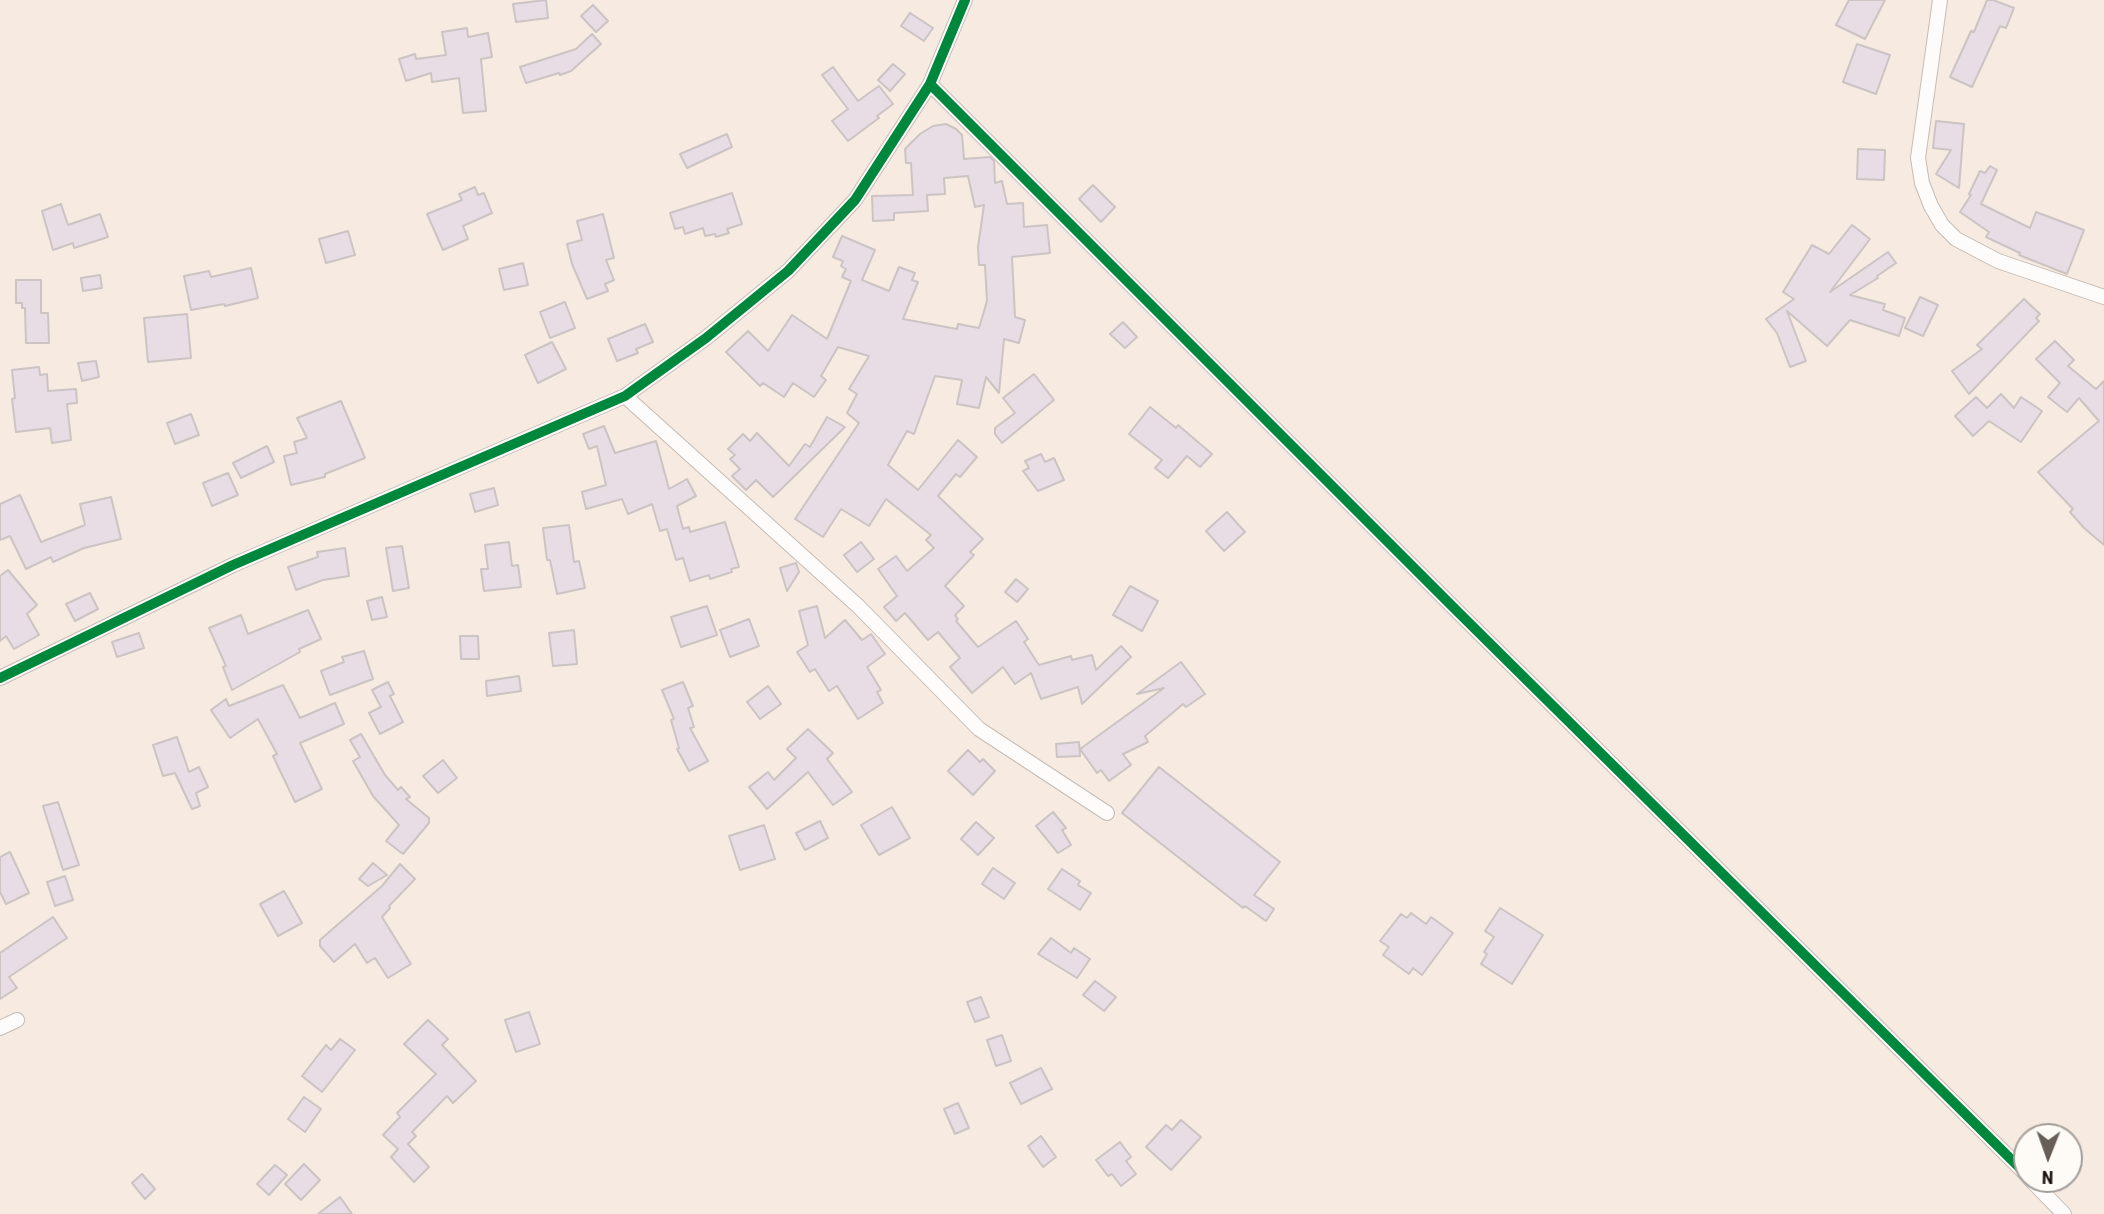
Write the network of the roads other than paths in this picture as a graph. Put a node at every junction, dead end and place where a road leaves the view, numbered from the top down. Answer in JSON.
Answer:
{"nodes":[{"id":1,"x":965,"y":0,"type":"edge"},
{"id":2,"x":1940,"y":0,"type":"edge"},
{"id":3,"x":930,"y":84,"type":"junction"},
{"id":4,"x":2104,"y":297,"type":"edge"},
{"id":5,"x":625,"y":396,"type":"junction"},
{"id":6,"x":0,"y":678,"type":"edge"},
{"id":7,"x":1107,"y":813,"type":"dead end"},
{"id":8,"x":17,"y":1020,"type":"dead end"},
{"id":9,"x":0,"y":1028,"type":"edge"},
{"id":10,"x":2013,"y":1161,"type":"edge"},
{"id":11,"x":2044,"y":1193,"type":"edge"},
{"id":12,"x":2064,"y":1214,"type":"edge"}],
"edges":[{"from":1,"to":3,"type":"street"},
{"from":2,"to":4,"type":"street"},
{"from":3,"to":5,"type":"street"},
{"from":3,"to":10,"type":"street"},
{"from":5,"to":6,"type":"street"},
{"from":5,"to":7,"type":"street"},
{"from":8,"to":9,"type":"street"},
{"from":11,"to":12,"type":"street"}]}
